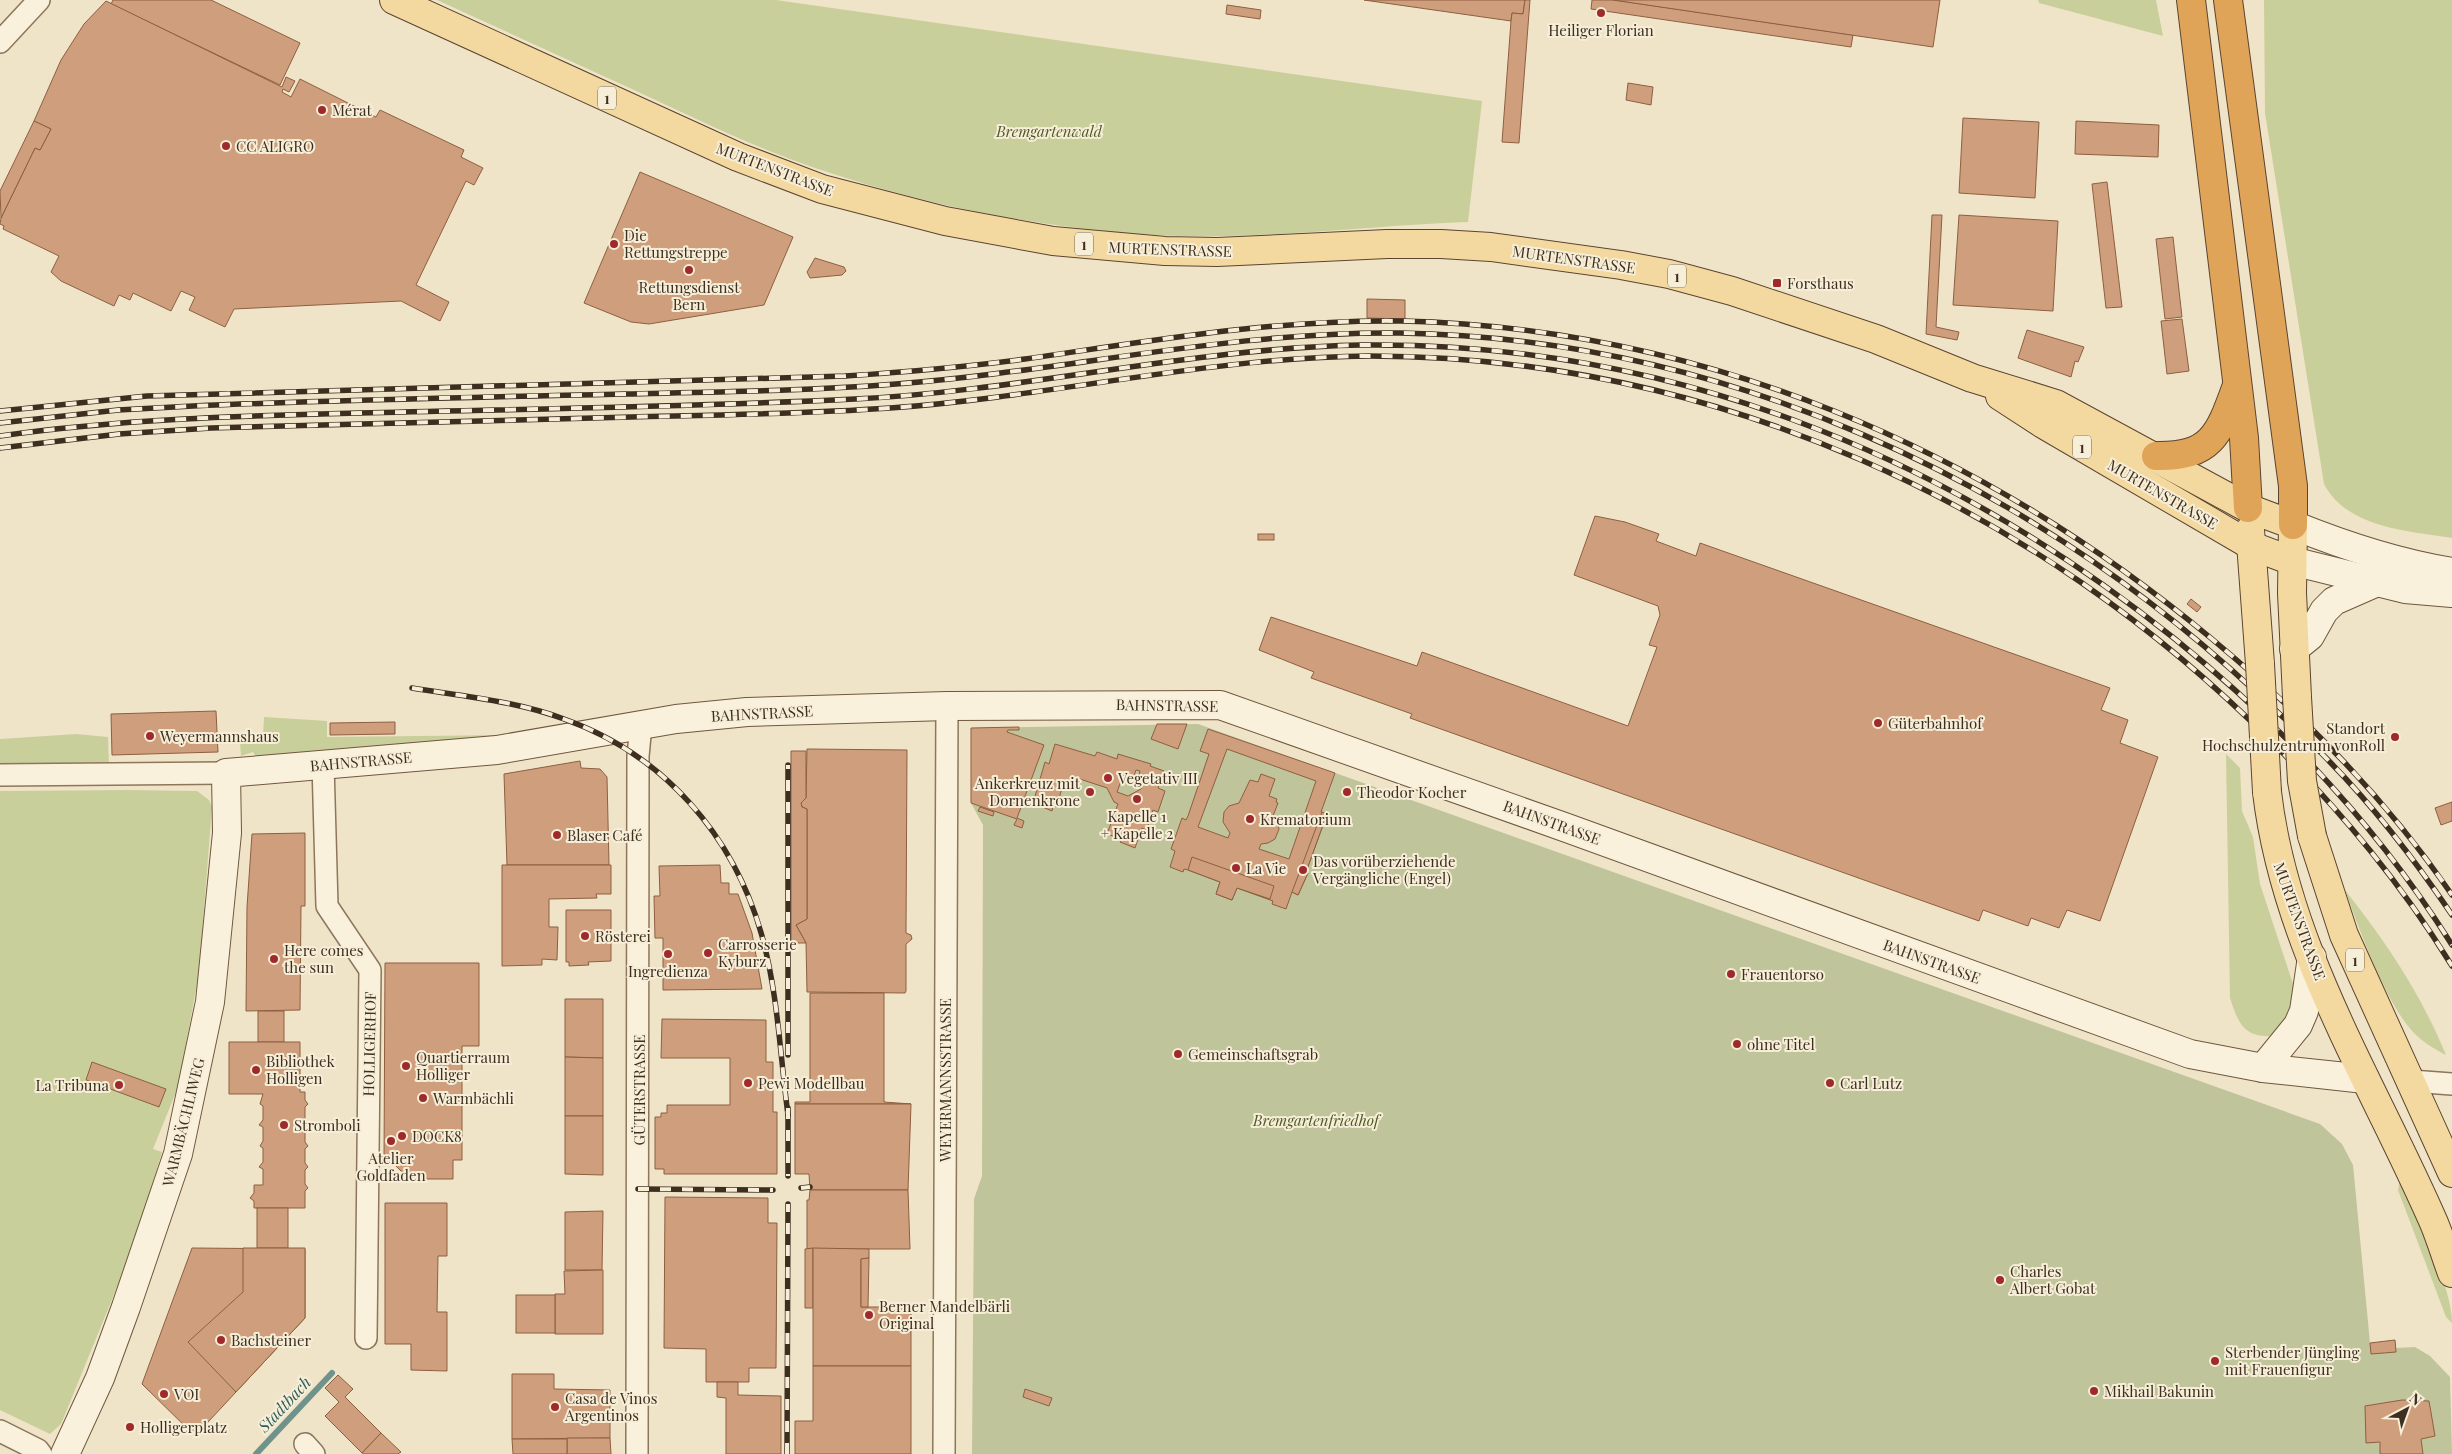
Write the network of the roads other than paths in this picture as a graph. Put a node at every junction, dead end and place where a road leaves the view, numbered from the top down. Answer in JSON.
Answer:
{"nodes":[{"id":1,"x":39,"y":0,"type":"edge"},
{"id":2,"x":394,"y":0,"type":"edge"},
{"id":3,"x":2191,"y":0,"type":"edge"},
{"id":4,"x":2228,"y":0,"type":"edge"},
{"id":5,"x":1,"y":38,"type":"edge"},
{"id":6,"x":1972,"y":378,"type":"junction"},
{"id":7,"x":2238,"y":385,"type":"junction"},
{"id":8,"x":2156,"y":456,"type":"junction"},
{"id":9,"x":2248,"y":508,"type":"junction"},
{"id":10,"x":2293,"y":526,"type":"junction"},
{"id":11,"x":2252,"y":546,"type":"junction"},
{"id":12,"x":2292,"y":561,"type":"junction"},
{"id":13,"x":2452,"y":572,"type":"edge"},
{"id":14,"x":2375,"y":583,"type":"junction"},
{"id":15,"x":2452,"y":593,"type":"edge"},
{"id":16,"x":2294,"y":649,"type":"junction"},
{"id":17,"x":947,"y":706,"type":"junction"},
{"id":18,"x":640,"y":725,"type":"junction"},
{"id":19,"x":323,"y":764,"type":"junction"},
{"id":20,"x":226,"y":774,"type":"junction"},
{"id":21,"x":0,"y":775,"type":"edge"},
{"id":22,"x":2312,"y":958,"type":"junction"},
{"id":23,"x":2263,"y":1068,"type":"junction"},
{"id":24,"x":2365,"y":1079,"type":"junction"},
{"id":25,"x":2410,"y":1081,"type":"junction"},
{"id":26,"x":2452,"y":1084,"type":"edge"},
{"id":27,"x":2449,"y":1157,"type":"edge"},
{"id":28,"x":2452,"y":1273,"type":"edge"},
{"id":29,"x":366,"y":1338,"type":"dead end"},
{"id":30,"x":0,"y":1431,"type":"edge"},
{"id":31,"x":41,"y":1454,"type":"edge"},
{"id":32,"x":64,"y":1454,"type":"edge"},
{"id":33,"x":637,"y":1454,"type":"edge"},
{"id":34,"x":944,"y":1454,"type":"edge"}],
"edges":[{"from":1,"to":5,"type":"street"},
{"from":2,"to":6,"type":"main road","name":"MURTENSTRASSE","number":"1"},
{"from":3,"to":7,"type":"highway"},
{"from":4,"to":10,"type":"highway"},
{"from":6,"to":8,"type":"main road","name":"MURTENSTRASSE","number":"1"},
{"from":6,"to":11,"type":"main road","name":"MURTENSTRASSE","number":"1"},
{"from":7,"to":8,"type":"highway"},
{"from":7,"to":9,"type":"highway"},
{"from":8,"to":9,"type":"main road","name":"MURTENSTRASSE","number":"1"},
{"from":9,"to":10,"type":"main road","name":"MURTENSTRASSE","number":"1"},
{"from":9,"to":11,"type":"main road","name":"MURTENSTRASSE"},
{"from":10,"to":12,"type":"main road","number":"1"},
{"from":10,"to":13,"type":"street"},
{"from":11,"to":12,"type":"main road","name":"MURTENSTRASSE","number":"1"},
{"from":11,"to":22,"type":"main road","name":"MURTENSTRASSE","bridge":true},
{"from":12,"to":14,"type":"street"},
{"from":12,"to":16,"type":"main road","number":"1"},
{"from":14,"to":15,"type":"street"},
{"from":14,"to":16,"type":"street"},
{"from":16,"to":25,"type":"main road","number":"1","bridge":true},
{"from":17,"to":18,"type":"street","name":"BAHNSTRASSE"},
{"from":17,"to":23,"type":"street","name":"BAHNSTRASSE"},
{"from":17,"to":34,"type":"street","name":"WEYERMANNSSTRASSE"},
{"from":18,"to":19,"type":"street","name":"BAHNSTRASSE"},
{"from":18,"to":33,"type":"street","name":"GÜTERSTRASSE"},
{"from":19,"to":20,"type":"street","name":"BAHNSTRASSE"},
{"from":19,"to":29,"type":"street","name":"HOLLIGERHOF"},
{"from":20,"to":21,"type":"street","name":"BAHNSTRASSE"},
{"from":20,"to":32,"type":"street","name":"WARMBÄCHLIWEG"},
{"from":22,"to":23,"type":"street"},
{"from":22,"to":24,"type":"main road","name":"MURTENSTRASSE"},
{"from":23,"to":24,"type":"street","name":"BAHNSTRASSE"},
{"from":24,"to":25,"type":"main road"},
{"from":24,"to":28,"type":"main road","name":"MURTENSTRASSE"},
{"from":25,"to":26,"type":"street"},
{"from":25,"to":27,"type":"main road","number":"1"},
{"from":30,"to":31,"type":"street"}]}
